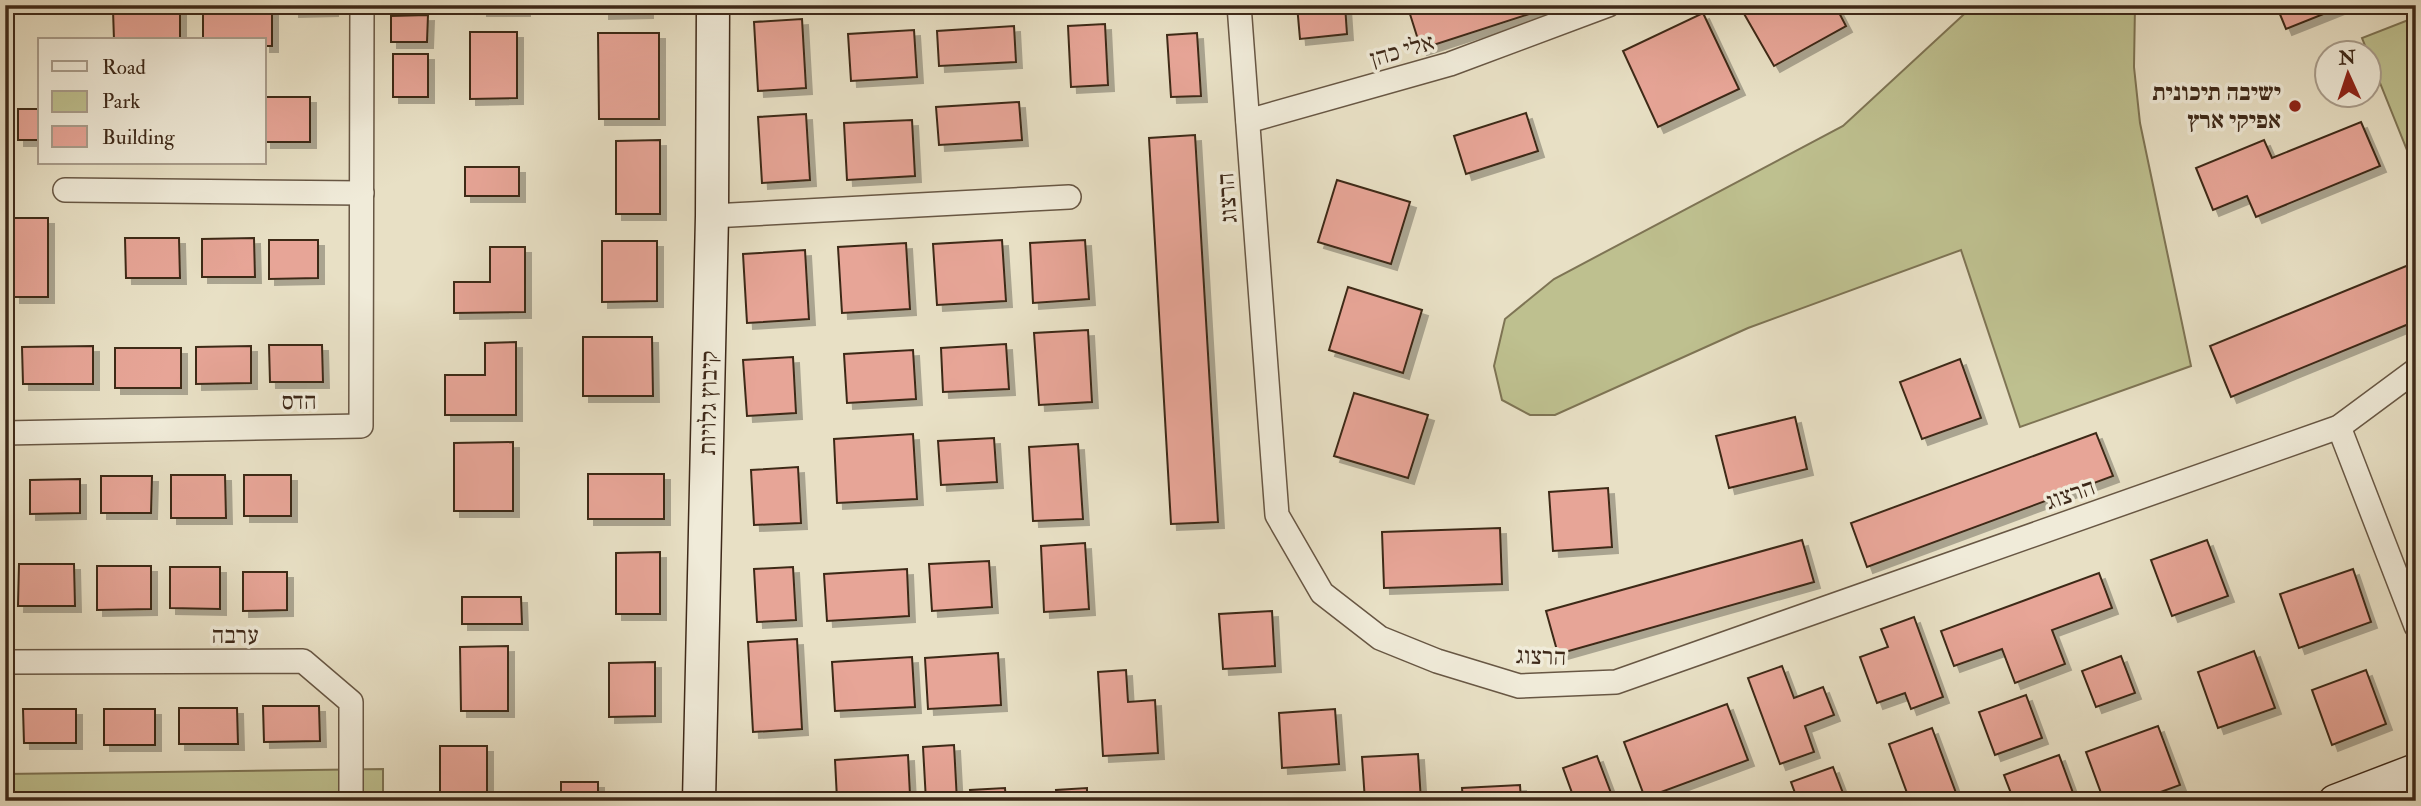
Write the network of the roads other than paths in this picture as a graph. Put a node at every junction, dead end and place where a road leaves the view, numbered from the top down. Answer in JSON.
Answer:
{"nodes":[{"id":1,"x":362,"y":5,"type":"edge"},
{"id":2,"x":713,"y":5,"type":"edge"},
{"id":3,"x":1239,"y":5,"type":"edge"},
{"id":4,"x":1608,"y":5,"type":"edge"},
{"id":5,"x":1248,"y":121,"type":"junction"},
{"id":6,"x":65,"y":190,"type":"dead end"},
{"id":7,"x":362,"y":193,"type":"junction"},
{"id":8,"x":1069,"y":197,"type":"dead end"},
{"id":9,"x":712,"y":216,"type":"junction"},
{"id":10,"x":2416,"y":370,"type":"edge"},
{"id":11,"x":2339,"y":427,"type":"junction"},
{"id":12,"x":5,"y":433,"type":"edge"},
{"id":13,"x":2416,"y":626,"type":"edge"},
{"id":14,"x":5,"y":662,"type":"edge"},
{"id":15,"x":2416,"y":770,"type":"edge"},
{"id":16,"x":700,"y":800,"type":"edge"},
{"id":17,"x":351,"y":801,"type":"edge"},
{"id":18,"x":2335,"y":801,"type":"edge"}],
"edges":[{"from":1,"to":7,"type":"street","name":"הדס"},
{"from":2,"to":9,"type":"street","name":"קיבוץ גלויות"},
{"from":3,"to":5,"type":"street","name":"הרצוג"},
{"from":4,"to":5,"type":"street","name":"אלי כהן"},
{"from":5,"to":11,"type":"street","name":"הרצוג"},
{"from":6,"to":7,"type":"street"},
{"from":7,"to":12,"type":"street","name":"הדס"},
{"from":8,"to":9,"type":"street"},
{"from":9,"to":16,"type":"street","name":"קיבוץ גלויות"},
{"from":10,"to":11,"type":"street","name":"הרצוג"},
{"from":11,"to":13,"type":"street"},
{"from":14,"to":17,"type":"street","name":"ערבה"},
{"from":15,"to":18,"type":"street"}]}
